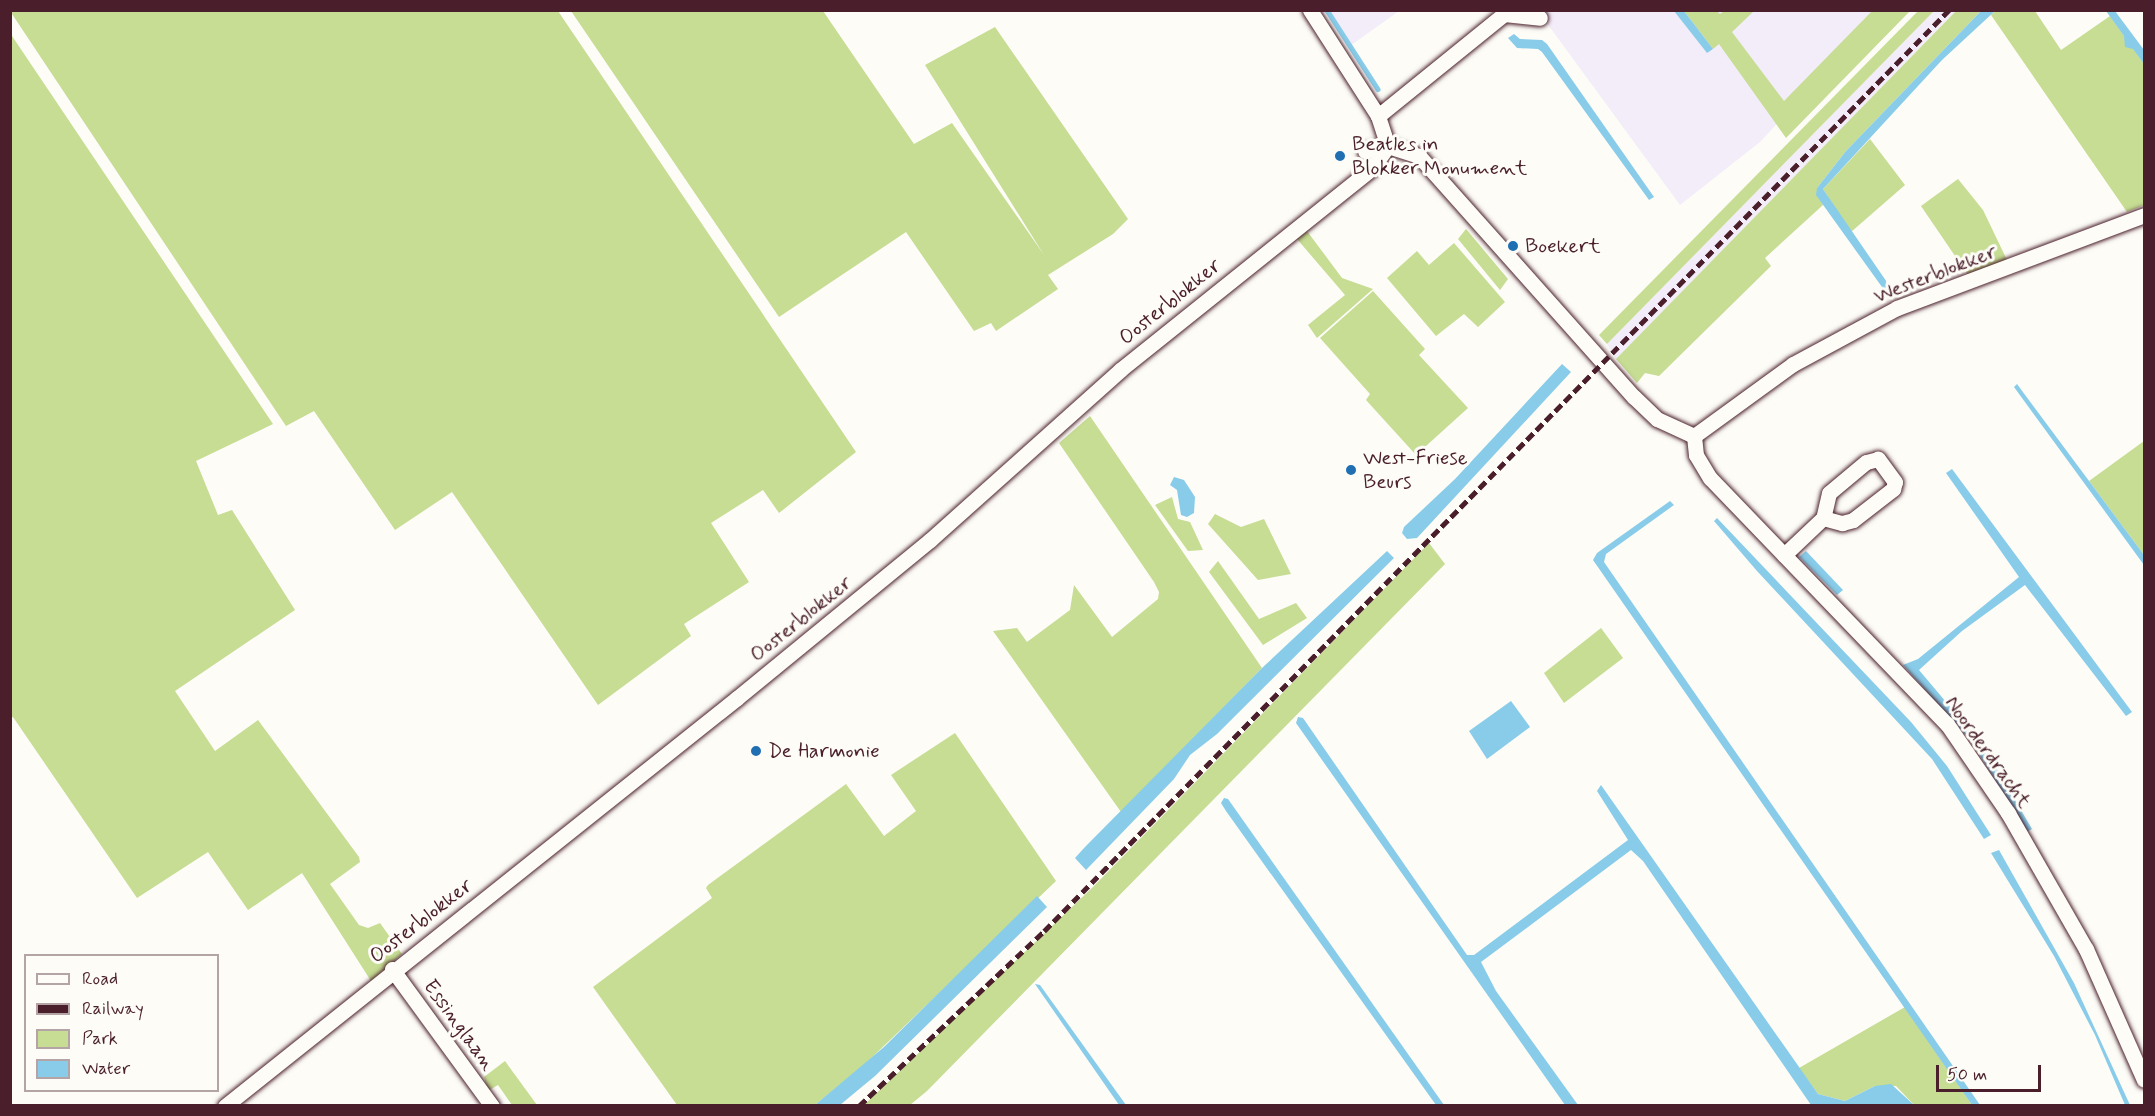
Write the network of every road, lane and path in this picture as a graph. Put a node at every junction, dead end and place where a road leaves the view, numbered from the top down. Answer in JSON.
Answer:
{"nodes":[{"id":1,"x":1310,"y":10,"type":"edge"},
{"id":2,"x":1540,"y":18,"type":"dead end"},
{"id":3,"x":1378,"y":116,"type":"junction"},
{"id":4,"x":1388,"y":146,"type":"junction"},
{"id":5,"x":1365,"y":150,"type":"dead end"},
{"id":6,"x":2145,"y":215,"type":"edge"},
{"id":7,"x":1694,"y":436,"type":"junction"},
{"id":8,"x":1823,"y":518,"type":"junction"},
{"id":9,"x":1784,"y":555,"type":"junction"},
{"id":10,"x":393,"y":969,"type":"junction"},
{"id":11,"x":2145,"y":1080,"type":"edge"},
{"id":12,"x":225,"y":1106,"type":"edge"},
{"id":13,"x":492,"y":1106,"type":"edge"}],
"edges":[{"from":1,"to":3,"type":"street"},
{"from":2,"to":3,"type":"street"},
{"from":3,"to":4,"type":"street"},
{"from":4,"to":5,"type":"street"},
{"from":4,"to":7,"type":"street"},
{"from":4,"to":10,"type":"street","name":"Oosterblokker"},
{"from":6,"to":7,"type":"street","name":"Westerblokker"},
{"from":7,"to":9,"type":"street","name":"Noorderdracht"},
{"from":8,"to":8,"type":"street"},
{"from":8,"to":9,"type":"street"},
{"from":9,"to":11,"type":"street","name":"Noorderdracht"},
{"from":10,"to":12,"type":"street","name":"Oosterblokker"},
{"from":10,"to":13,"type":"street","name":"Essinglaan"}]}
